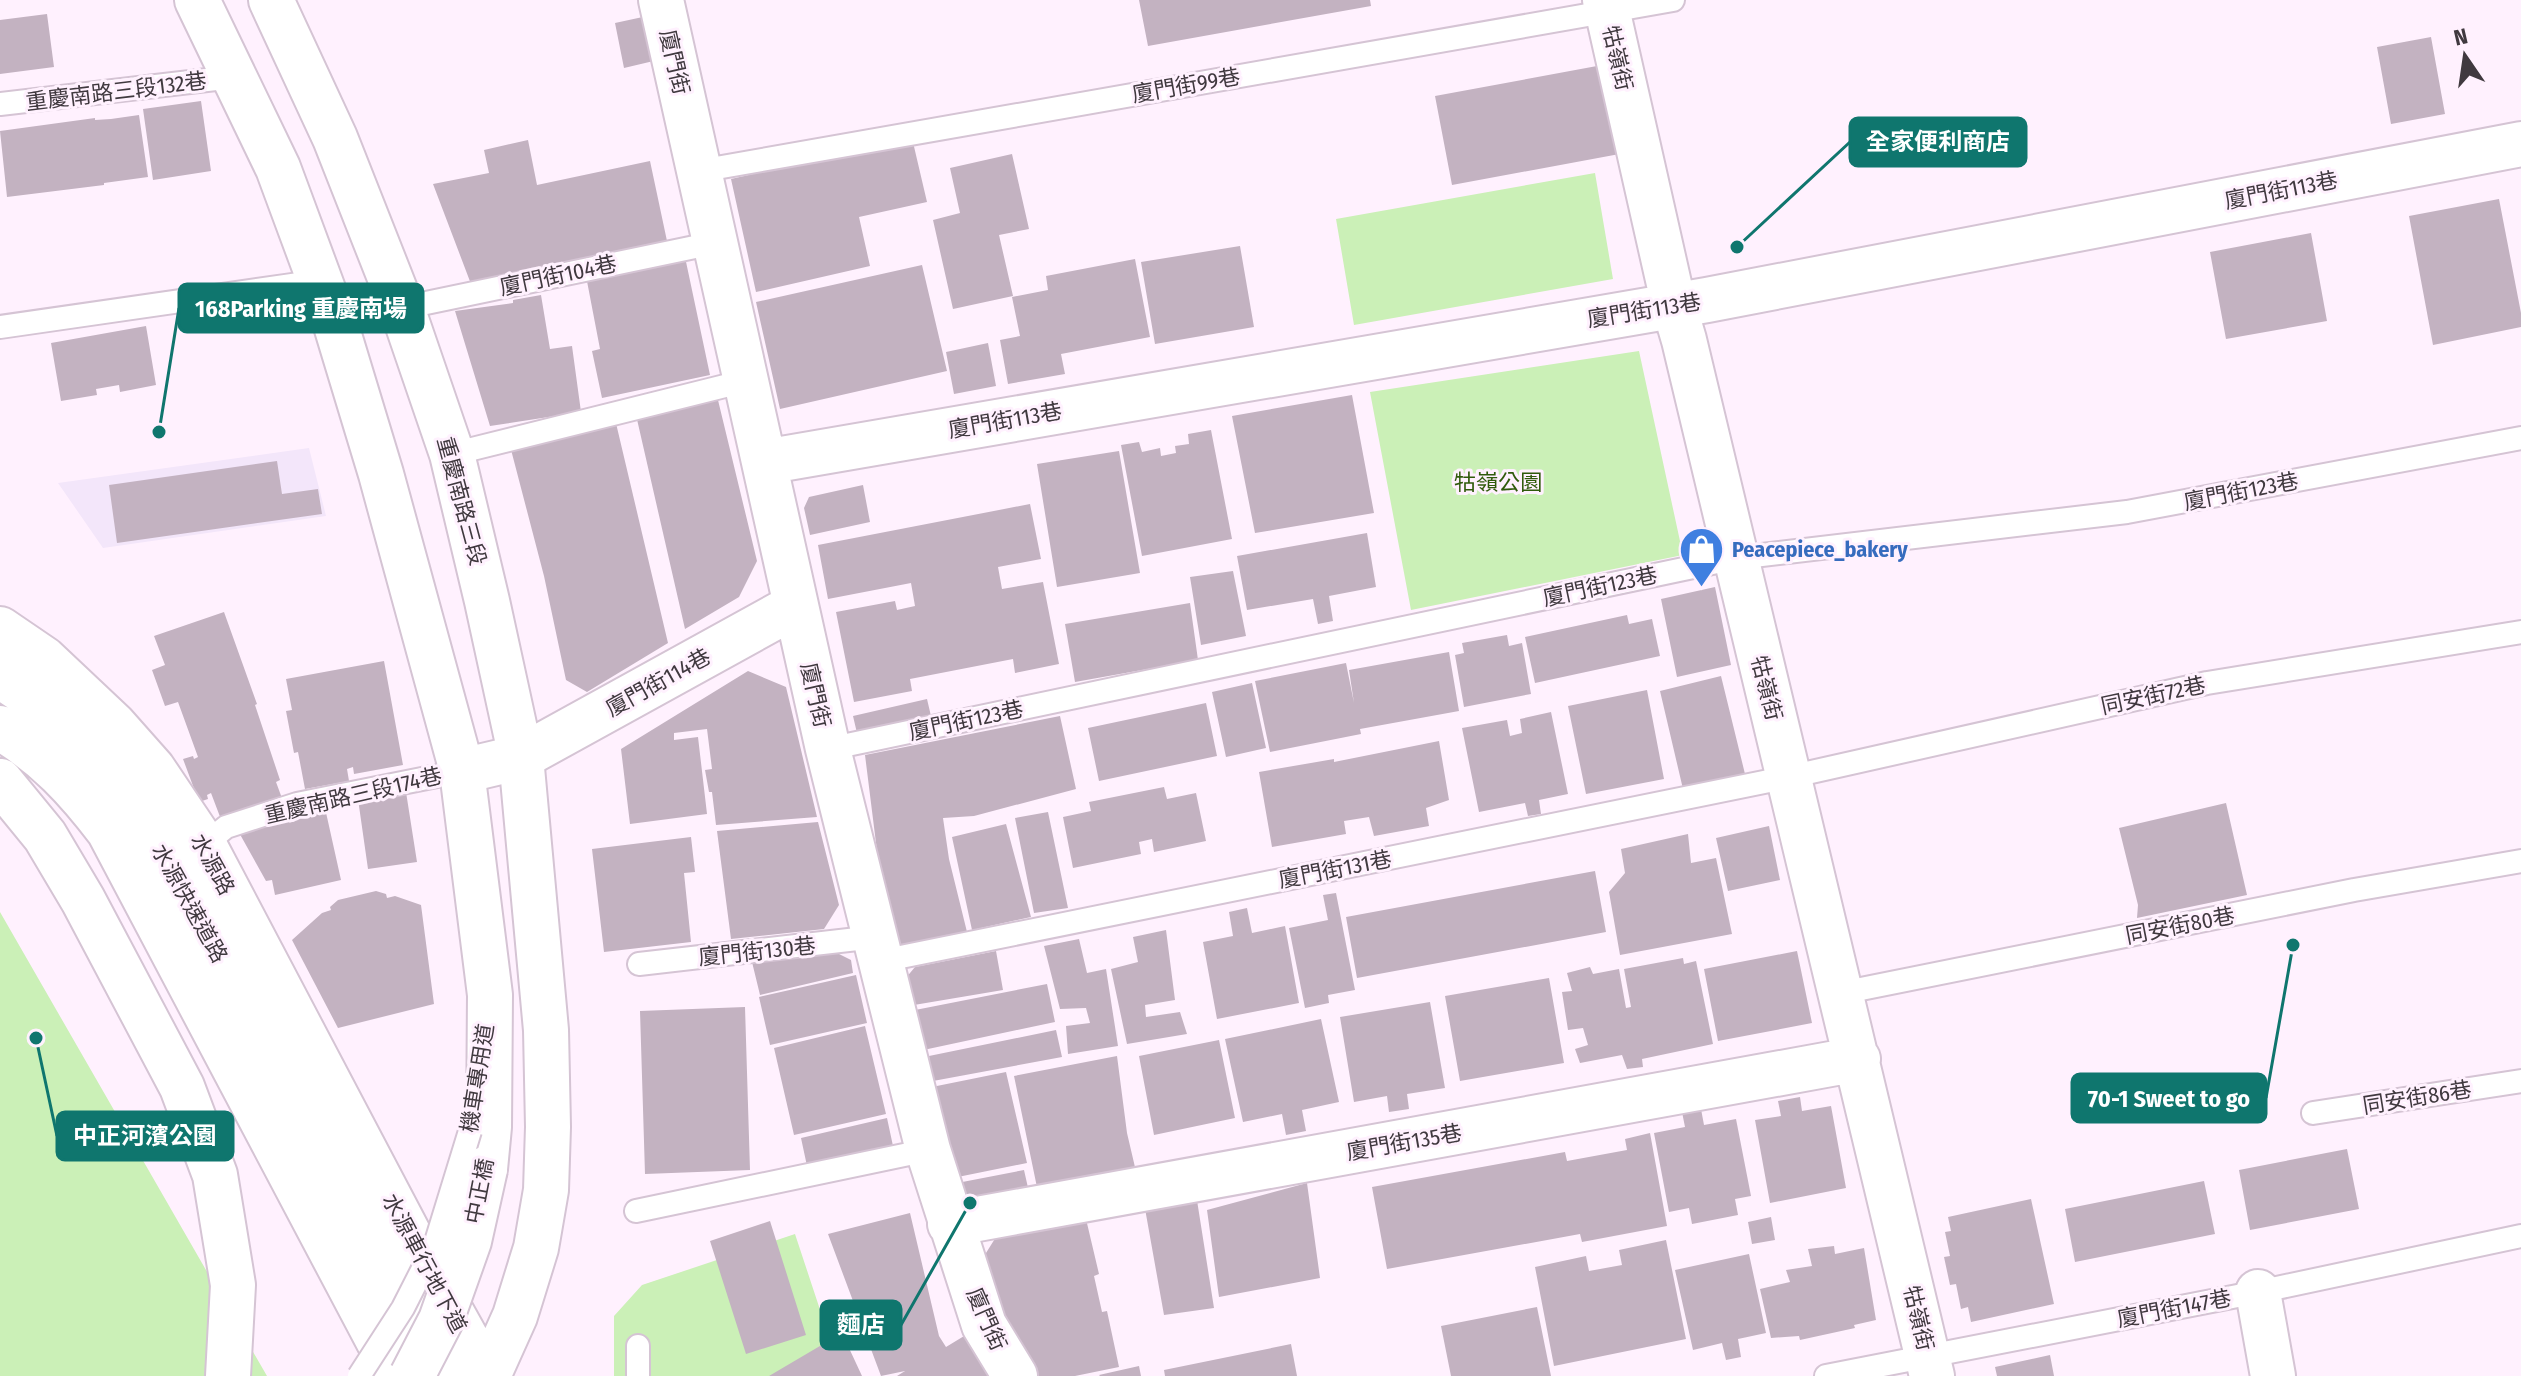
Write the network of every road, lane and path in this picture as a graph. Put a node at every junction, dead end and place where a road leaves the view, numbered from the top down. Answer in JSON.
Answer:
{"nodes":[{"id":1,"x":197,"y":0,"type":"edge"},
{"id":2,"x":271,"y":0,"type":"edge"},
{"id":3,"x":661,"y":0,"type":"edge"},
{"id":4,"x":1673,"y":0,"type":"edge"},
{"id":5,"x":1606,"y":5,"type":"edge"},
{"id":6,"x":233,"y":77,"type":"junction"},
{"id":7,"x":0,"y":104,"type":"edge"},
{"id":8,"x":2521,"y":144,"type":"edge"},
{"id":9,"x":699,"y":171,"type":"junction"},
{"id":10,"x":714,"y":243,"type":"junction"},
{"id":11,"x":320,"y":281,"type":"junction"},
{"id":12,"x":1674,"y":306,"type":"junction"},
{"id":13,"x":402,"y":308,"type":"junction"},
{"id":14,"x":0,"y":327,"type":"edge"},
{"id":15,"x":745,"y":381,"type":"junction"},
{"id":16,"x":2521,"y":438,"type":"edge"},
{"id":17,"x":452,"y":454,"type":"junction"},
{"id":18,"x":764,"y":462,"type":"junction"},
{"id":19,"x":1736,"y":558,"type":"junction"},
{"id":20,"x":795,"y":606,"type":"junction"},
{"id":21,"x":0,"y":629,"type":"edge"},
{"id":22,"x":2521,"y":632,"type":"edge"},
{"id":23,"x":0,"y":676,"type":"edge"},
{"id":24,"x":0,"y":728,"type":"edge"},
{"id":25,"x":828,"y":749,"type":"junction"},
{"id":26,"x":521,"y":757,"type":"junction"},
{"id":27,"x":462,"y":771,"type":"junction"},
{"id":28,"x":1789,"y":777,"type":"junction"},
{"id":29,"x":0,"y":781,"type":"edge"},
{"id":30,"x":204,"y":845,"type":"junction"},
{"id":31,"x":2521,"y":861,"type":"edge"},
{"id":32,"x":878,"y":949,"type":"junction"},
{"id":33,"x":639,"y":964,"type":"dead end"},
{"id":34,"x":1841,"y":993,"type":"junction"},
{"id":35,"x":1858,"y":1059,"type":"junction"},
{"id":36,"x":2521,"y":1081,"type":"edge"},
{"id":37,"x":2313,"y":1113,"type":"dead end"},
{"id":38,"x":478,"y":1150,"type":"junction"},
{"id":39,"x":928,"y":1150,"type":"junction"},
{"id":40,"x":331,"y":1168,"type":"junction"},
{"id":41,"x":636,"y":1211,"type":"dead end"},
{"id":42,"x":950,"y":1224,"type":"junction"},
{"id":43,"x":2521,"y":1236,"type":"edge"},
{"id":44,"x":539,"y":1253,"type":"junction"},
{"id":45,"x":2258,"y":1292,"type":"junction"},
{"id":46,"x":638,"y":1346,"type":"dead end"},
{"id":47,"x":1930,"y":1366,"type":"edge"},
{"id":48,"x":228,"y":1376,"type":"edge"},
{"id":49,"x":359,"y":1376,"type":"edge"},
{"id":50,"x":397,"y":1376,"type":"edge"},
{"id":51,"x":412,"y":1376,"type":"edge"},
{"id":52,"x":447,"y":1376,"type":"edge"},
{"id":53,"x":488,"y":1376,"type":"edge"},
{"id":54,"x":511,"y":1376,"type":"edge"},
{"id":55,"x":638,"y":1376,"type":"edge"},
{"id":56,"x":1015,"y":1376,"type":"edge"},
{"id":57,"x":1826,"y":1376,"type":"edge"},
{"id":58,"x":2273,"y":1376,"type":"edge"}],
"edges":[{"from":1,"to":6,"type":"main road"},
{"from":2,"to":13,"type":"main road","name":"重慶南路三段"},
{"from":3,"to":9,"type":"main road","name":"廈門街"},
{"from":4,"to":5,"type":"lane","name":"廈門街99巷"},
{"from":5,"to":9,"type":"lane","name":"廈門街99巷"},
{"from":5,"to":12,"type":"main road","name":"牯嶺街"},
{"from":6,"to":7,"type":"lane","name":"重慶南路三段132巷"},
{"from":6,"to":11,"type":"main road"},
{"from":8,"to":12,"type":"main road","name":"廈門街113巷"},
{"from":9,"to":10,"type":"main road","name":"廈門街"},
{"from":10,"to":13,"type":"lane","name":"廈門街104巷"},
{"from":10,"to":15,"type":"main road","name":"廈門街"},
{"from":11,"to":14,"type":"lane"},
{"from":11,"to":27,"type":"main road"},
{"from":12,"to":18,"type":"main road","name":"廈門街113巷"},
{"from":12,"to":19,"type":"main road","name":"牯嶺街"},
{"from":13,"to":17,"type":"main road","name":"重慶南路三段"},
{"from":15,"to":17,"type":"lane"},
{"from":15,"to":18,"type":"main road","name":"廈門街"},
{"from":16,"to":19,"type":"lane","name":"廈門街123巷"},
{"from":17,"to":26,"type":"main road","name":"重慶南路三段"},
{"from":18,"to":20,"type":"main road","name":"廈門街"},
{"from":19,"to":25,"type":"lane","name":"廈門街123巷"},
{"from":19,"to":28,"type":"main road","name":"牯嶺街"},
{"from":20,"to":25,"type":"main road","name":"廈門街"},
{"from":20,"to":26,"type":"main road","name":"廈門街114巷"},
{"from":21,"to":30,"type":"main road","name":"水源路"},
{"from":22,"to":28,"type":"lane","name":"同安街72巷"},
{"from":23,"to":40,"type":"main road","name":"水源快速道路"},
{"from":24,"to":40,"type":"main road","name":"水源快速道路"},
{"from":25,"to":32,"type":"main road","name":"廈門街"},
{"from":26,"to":27,"type":"main road","name":"廈門街114巷"},
{"from":26,"to":44,"type":"main road","name":"重慶南路三段"},
{"from":27,"to":30,"type":"lane","name":"重慶南路三段174巷"},
{"from":27,"to":38,"type":"main road","name":"中正橋"},
{"from":28,"to":32,"type":"lane","name":"廈門街131巷"},
{"from":28,"to":34,"type":"main road","name":"牯嶺街"},
{"from":29,"to":48,"type":"main road"},
{"from":30,"to":40,"type":"main road","name":"水源路"},
{"from":31,"to":34,"type":"lane","name":"同安街80巷"},
{"from":32,"to":33,"type":"lane","name":"廈門街130巷"},
{"from":32,"to":39,"type":"main road","name":"廈門街"},
{"from":34,"to":35,"type":"main road","name":"牯嶺街"},
{"from":35,"to":42,"type":"main road","name":"廈門街135巷"},
{"from":35,"to":47,"type":"main road","name":"牯嶺街"},
{"from":36,"to":37,"type":"lane","name":"同安街86巷"},
{"from":38,"to":49,"type":"lane","name":"機車專用道","bridge":true},
{"from":38,"to":51,"type":"main road","name":"中正橋","bridge":true},
{"from":39,"to":41,"type":"lane"},
{"from":39,"to":42,"type":"main road","name":"廈門街"},
{"from":40,"to":50,"type":"main road"},
{"from":40,"to":52,"type":"main road","name":"水源車行地下道"},
{"from":40,"to":53,"type":"main road","name":"水源車行地下道"},
{"from":42,"to":56,"type":"main road","name":"廈門街"},
{"from":43,"to":45,"type":"lane","name":"廈門街147巷"},
{"from":44,"to":53,"type":"main road"},
{"from":44,"to":54,"type":"lane"},
{"from":45,"to":47,"type":"lane","name":"廈門街147巷"},
{"from":45,"to":58,"type":"main road"},
{"from":46,"to":55,"type":"lane"},
{"from":47,"to":57,"type":"lane","name":"廈門街147巷"}]}
